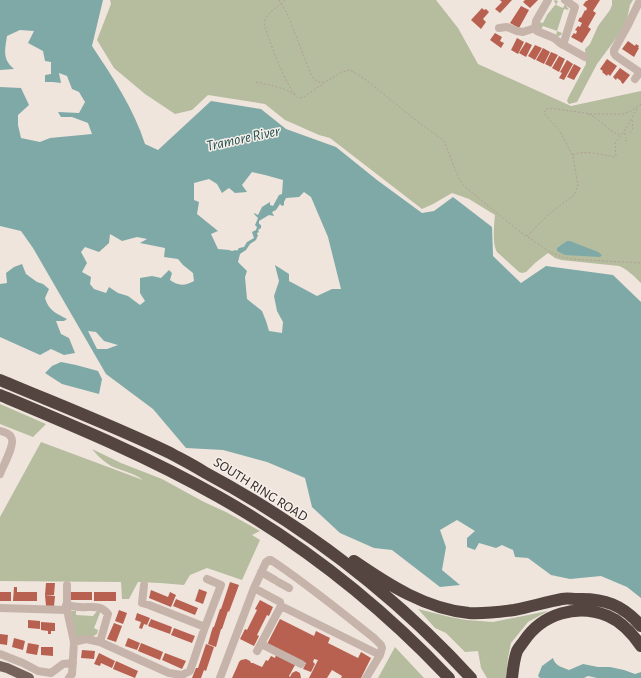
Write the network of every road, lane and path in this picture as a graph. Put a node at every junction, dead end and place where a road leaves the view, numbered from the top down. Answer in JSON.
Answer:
{"nodes":[{"id":1,"x":280,"y":0,"type":"edge"},
{"id":2,"x":285,"y":0,"type":"edge"},
{"id":3,"x":548,"y":0,"type":"edge"},
{"id":4,"x":564,"y":0,"type":"edge"},
{"id":5,"x":640,"y":0,"type":"edge"},
{"id":6,"x":282,"y":3,"type":"junction"},
{"id":7,"x":577,"y":4,"type":"edge"},
{"id":8,"x":500,"y":28,"type":"dead end"},
{"id":9,"x":535,"y":28,"type":"junction"},
{"id":10,"x":562,"y":45,"type":"junction"},
{"id":11,"x":585,"y":57,"type":"dead end"},
{"id":12,"x":639,"y":74,"type":"edge"},
{"id":13,"x":256,"y":82,"type":"dead end"},
{"id":14,"x":325,"y":82,"type":"junction"},
{"id":15,"x":295,"y":96,"type":"junction"},
{"id":16,"x":641,"y":104,"type":"edge"},
{"id":17,"x":638,"y":106,"type":"junction"},
{"id":18,"x":584,"y":113,"type":"junction"},
{"id":19,"x":632,"y":116,"type":"junction"},
{"id":20,"x":626,"y":130,"type":"junction"},
{"id":21,"x":630,"y":133,"type":"dead end"},
{"id":22,"x":621,"y":136,"type":"junction"},
{"id":23,"x":625,"y":142,"type":"dead end"},
{"id":24,"x":573,"y":156,"type":"junction"},
{"id":25,"x":527,"y":237,"type":"junction"},
{"id":26,"x":641,"y":263,"type":"edge"},
{"id":27,"x":0,"y":380,"type":"edge"},
{"id":28,"x":0,"y":395,"type":"edge"},
{"id":29,"x":0,"y":430,"type":"edge"},
{"id":30,"x":0,"y":474,"type":"edge"},
{"id":31,"x":283,"y":518,"type":"junction"},
{"id":32,"x":261,"y":572,"type":"junction"},
{"id":33,"x":206,"y":579,"type":"dead end"},
{"id":34,"x":66,"y":585,"type":"dead end"},
{"id":35,"x":144,"y":586,"type":"dead end"},
{"id":36,"x":254,"y":588,"type":"junction"},
{"id":37,"x":289,"y":588,"type":"dead end"},
{"id":38,"x":281,"y":606,"type":"junction"},
{"id":39,"x":67,"y":607,"type":"junction"},
{"id":40,"x":0,"y":608,"type":"edge"},
{"id":41,"x":641,"y":626,"type":"edge"},
{"id":42,"x":205,"y":627,"type":"junction"},
{"id":43,"x":74,"y":642,"type":"junction"},
{"id":44,"x":100,"y":642,"type":"junction"},
{"id":45,"x":641,"y":646,"type":"edge"},
{"id":46,"x":0,"y":654,"type":"edge"},
{"id":47,"x":380,"y":655,"type":"junction"},
{"id":48,"x":73,"y":662,"type":"junction"},
{"id":49,"x":301,"y":664,"type":"dead end"},
{"id":50,"x":0,"y":666,"type":"edge"},
{"id":51,"x":168,"y":675,"type":"edge"},
{"id":52,"x":72,"y":677,"type":"edge"},
{"id":53,"x":28,"y":678,"type":"edge"},
{"id":54,"x":220,"y":678,"type":"edge"},
{"id":55,"x":366,"y":678,"type":"edge"},
{"id":56,"x":448,"y":678,"type":"edge"},
{"id":57,"x":471,"y":678,"type":"edge"},
{"id":58,"x":512,"y":678,"type":"edge"}],
"edges":[{"from":1,"to":6,"type":"path"},
{"from":2,"to":6,"type":"path"},
{"from":3,"to":9,"type":"street"},
{"from":4,"to":7,"type":"street"},
{"from":5,"to":12,"type":"street"},
{"from":6,"to":14,"type":"path"},
{"from":6,"to":15,"type":"path"},
{"from":7,"to":10,"type":"street"},
{"from":8,"to":9,"type":"street"},
{"from":9,"to":10,"type":"street"},
{"from":10,"to":11,"type":"street"},
{"from":13,"to":15,"type":"path"},
{"from":14,"to":15,"type":"path"},
{"from":14,"to":25,"type":"path"},
{"from":16,"to":17,"type":"path"},
{"from":17,"to":18,"type":"path"},
{"from":17,"to":19,"type":"path"},
{"from":18,"to":22,"type":"path"},
{"from":18,"to":24,"type":"path"},
{"from":19,"to":20,"type":"path"},
{"from":19,"to":21,"type":"path"},
{"from":20,"to":22,"type":"path"},
{"from":20,"to":23,"type":"path"},
{"from":22,"to":24,"type":"path"},
{"from":24,"to":25,"type":"path"},
{"from":25,"to":26,"type":"path"},
{"from":27,"to":31,"type":"highway","name":"SOUTH RING ROAD"},
{"from":28,"to":56,"type":"highway","name":"SOUTH RING ROAD"},
{"from":29,"to":30,"type":"street"},
{"from":31,"to":41,"type":"highway"},
{"from":31,"to":57,"type":"highway","name":"SOUTH RING ROAD"},
{"from":32,"to":36,"type":"street"},
{"from":32,"to":37,"type":"street"},
{"from":32,"to":47,"type":"street"},
{"from":33,"to":42,"type":"street"},
{"from":34,"to":39,"type":"street"},
{"from":35,"to":42,"type":"street"},
{"from":36,"to":38,"type":"street"},
{"from":36,"to":54,"type":"street"},
{"from":38,"to":47,"type":"street"},
{"from":38,"to":49,"type":"street"},
{"from":39,"to":40,"type":"street"},
{"from":39,"to":43,"type":"street"},
{"from":39,"to":44,"type":"street"},
{"from":42,"to":51,"type":"street"},
{"from":43,"to":44,"type":"street"},
{"from":43,"to":48,"type":"street"},
{"from":44,"to":51,"type":"street"},
{"from":45,"to":58,"type":"highway"},
{"from":46,"to":48,"type":"street"},
{"from":47,"to":55,"type":"street"},
{"from":48,"to":52,"type":"street"},
{"from":50,"to":53,"type":"main road"}]}
